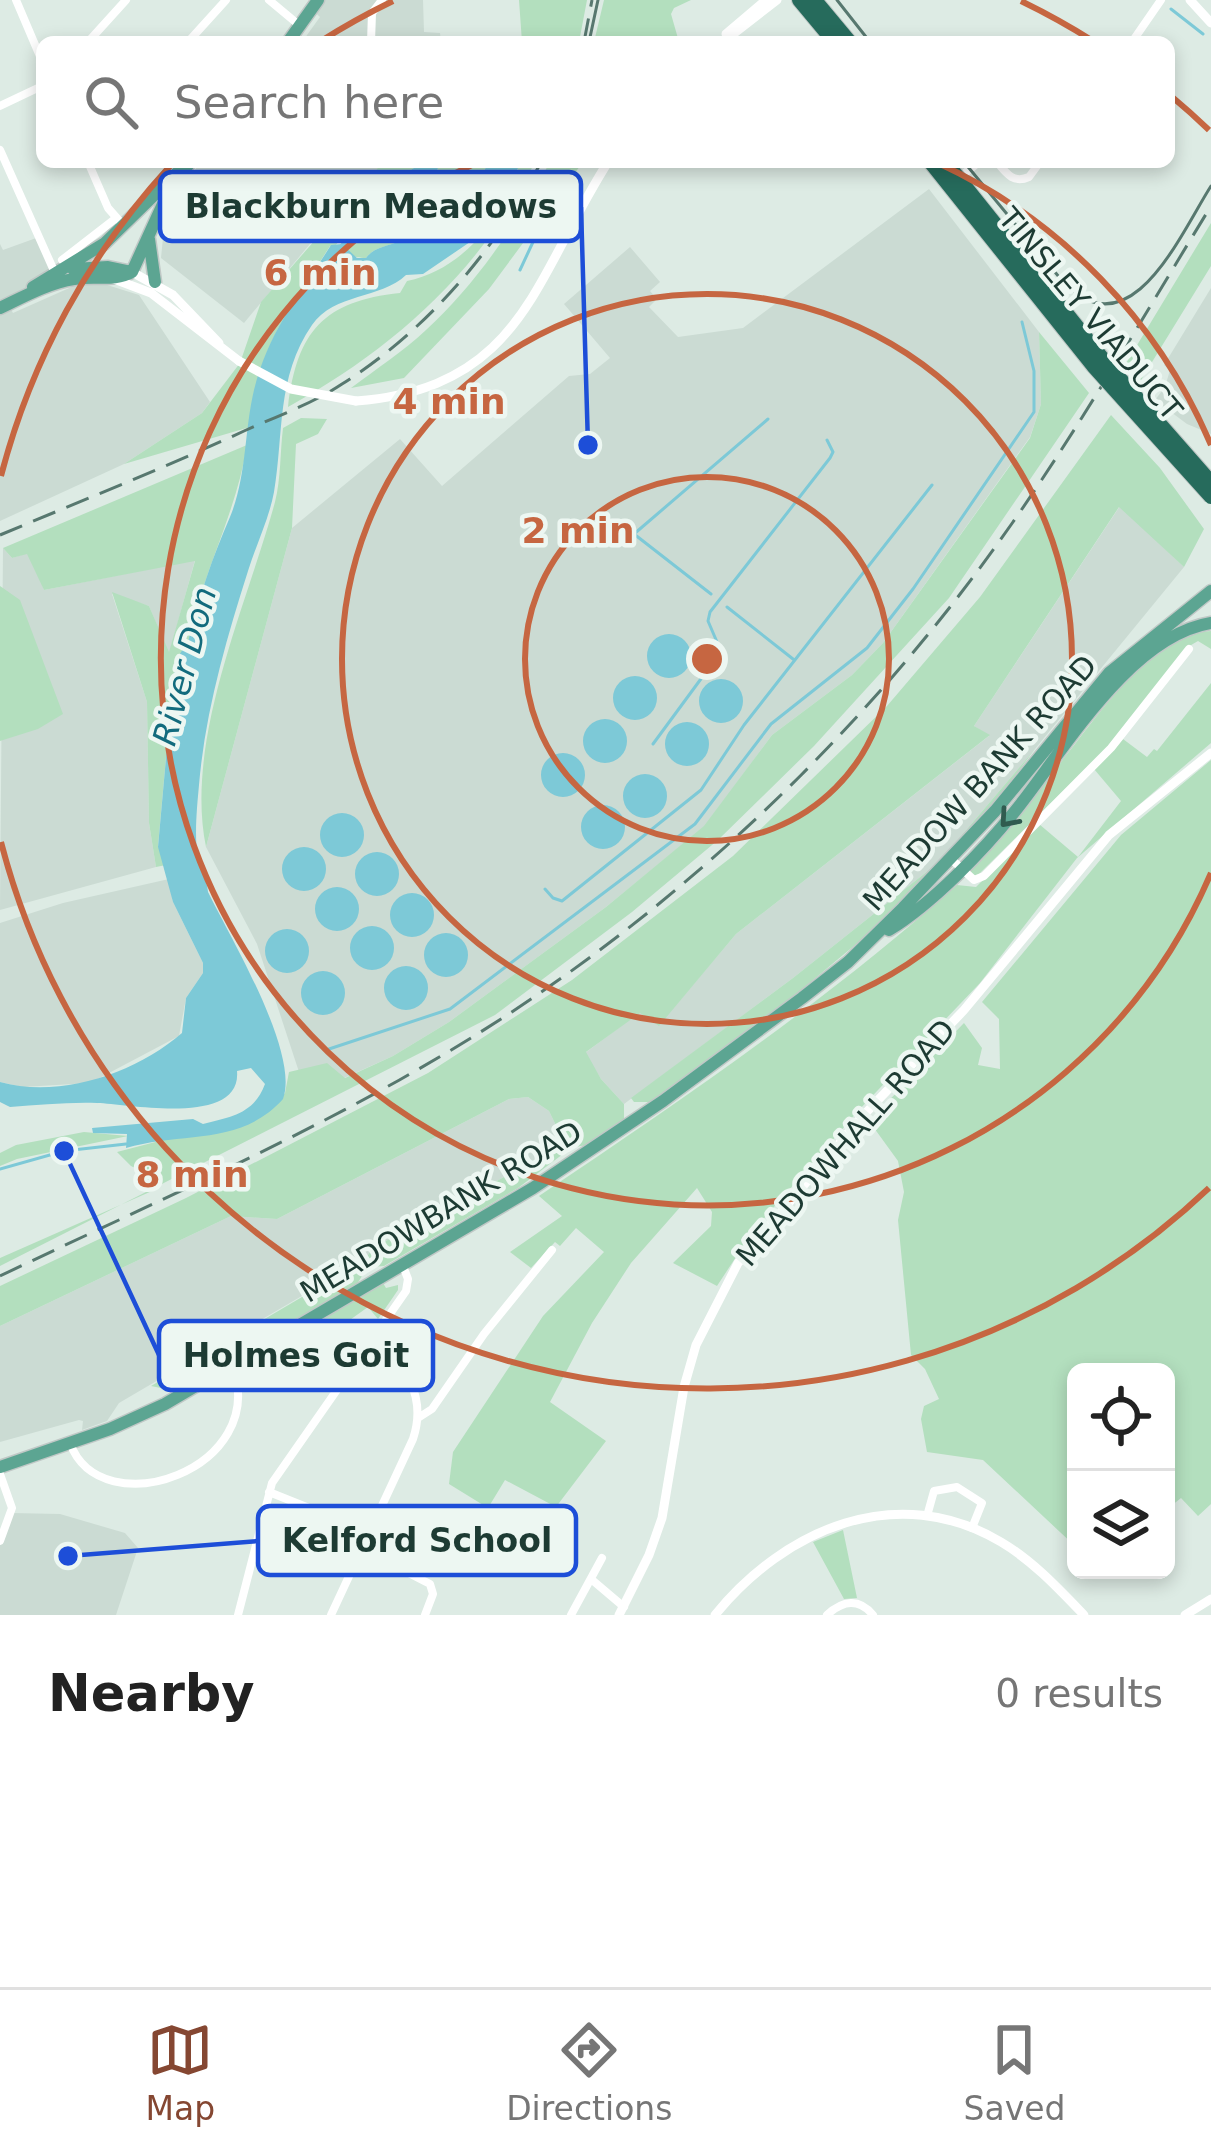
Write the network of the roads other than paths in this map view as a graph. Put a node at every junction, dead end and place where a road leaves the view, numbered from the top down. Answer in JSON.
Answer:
{"nodes":[{"id":1,"x":126,"y":0,"type":"edge"},
{"id":2,"x":226,"y":0,"type":"edge"},
{"id":3,"x":269,"y":0,"type":"edge"},
{"id":4,"x":318,"y":0,"type":"edge"},
{"id":5,"x":382,"y":0,"type":"edge"},
{"id":6,"x":766,"y":0,"type":"edge"},
{"id":7,"x":777,"y":0,"type":"edge"},
{"id":8,"x":800,"y":0,"type":"edge"},
{"id":9,"x":815,"y":0,"type":"edge"},
{"id":10,"x":1157,"y":0,"type":"edge"},
{"id":11,"x":1190,"y":0,"type":"edge"},
{"id":12,"x":18,"y":1,"type":"edge"},
{"id":13,"x":1211,"y":23,"type":"edge"},
{"id":14,"x":300,"y":26,"type":"junction"},
{"id":15,"x":93,"y":36,"type":"edge"},
{"id":16,"x":193,"y":36,"type":"edge"},
{"id":17,"x":292,"y":36,"type":"edge"},
{"id":18,"x":371,"y":36,"type":"edge"},
{"id":19,"x":727,"y":36,"type":"edge"},
{"id":20,"x":729,"y":36,"type":"edge"},
{"id":21,"x":829,"y":36,"type":"edge"},
{"id":22,"x":845,"y":36,"type":"edge"},
{"id":23,"x":1136,"y":36,"type":"edge"},
{"id":24,"x":36,"y":46,"type":"edge"},
{"id":25,"x":36,"y":89,"type":"edge"},
{"id":26,"x":0,"y":106,"type":"edge"},
{"id":27,"x":0,"y":149,"type":"edge"},
{"id":28,"x":91,"y":168,"type":"edge"},
{"id":29,"x":183,"y":168,"type":"edge"},
{"id":30,"x":186,"y":168,"type":"edge"},
{"id":31,"x":605,"y":168,"type":"edge"},
{"id":32,"x":935,"y":168,"type":"edge"},
{"id":33,"x":951,"y":168,"type":"edge"},
{"id":34,"x":972,"y":168,"type":"edge"},
{"id":35,"x":1002,"y":168,"type":"edge"},
{"id":36,"x":1036,"y":168,"type":"edge"},
{"id":37,"x":950,"y":186,"type":"dead end"},
{"id":38,"x":119,"y":222,"type":"junction"},
{"id":39,"x":148,"y":238,"type":"junction"},
{"id":40,"x":64,"y":271,"type":"junction"},
{"id":41,"x":132,"y":272,"type":"junction"},
{"id":42,"x":111,"y":278,"type":"junction"},
{"id":43,"x":155,"y":282,"type":"junction"},
{"id":44,"x":0,"y":308,"type":"edge"},
{"id":45,"x":222,"y":348,"type":"junction"},
{"id":46,"x":1211,"y":482,"type":"edge"},
{"id":47,"x":1211,"y":497,"type":"edge"},
{"id":48,"x":1211,"y":591,"type":"edge"},
{"id":49,"x":1211,"y":623,"type":"edge"},
{"id":50,"x":1189,"y":649,"type":"dead end"},
{"id":51,"x":1060,"y":741,"type":"junction"},
{"id":52,"x":1211,"y":753,"type":"edge"},
{"id":53,"x":950,"y":857,"type":"junction"},
{"id":54,"x":960,"y":869,"type":"junction"},
{"id":55,"x":872,"y":940,"type":"junction"},
{"id":56,"x":552,"y":1250,"type":"dead end"},
{"id":57,"x":402,"y":1264,"type":"junction"},
{"id":58,"x":371,"y":1340,"type":"junction"},
{"id":59,"x":232,"y":1365,"type":"junction"},
{"id":60,"x":418,"y":1418,"type":"junction"},
{"id":61,"x":70,"y":1443,"type":"junction"},
{"id":62,"x":0,"y":1470,"type":"edge"},
{"id":63,"x":182,"y":1475,"type":"junction"},
{"id":64,"x":188,"y":1488,"type":"dead end"},
{"id":65,"x":269,"y":1492,"type":"junction"},
{"id":66,"x":927,"y":1516,"type":"junction"},
{"id":67,"x":972,"y":1528,"type":"junction"},
{"id":68,"x":369,"y":1532,"type":"junction"},
{"id":69,"x":0,"y":1541,"type":"edge"},
{"id":70,"x":362,"y":1549,"type":"junction"},
{"id":71,"x":602,"y":1558,"type":"dead end"},
{"id":72,"x":591,"y":1579,"type":"junction"},
{"id":73,"x":1211,"y":1599,"type":"edge"},
{"id":74,"x":621,"y":1611,"type":"edge"},
{"id":75,"x":238,"y":1615,"type":"edge"},
{"id":76,"x":331,"y":1615,"type":"edge"},
{"id":77,"x":424,"y":1615,"type":"edge"},
{"id":78,"x":571,"y":1615,"type":"edge"},
{"id":79,"x":715,"y":1615,"type":"edge"},
{"id":80,"x":827,"y":1615,"type":"edge"},
{"id":81,"x":873,"y":1615,"type":"edge"},
{"id":82,"x":1084,"y":1615,"type":"edge"},
{"id":83,"x":1185,"y":1615,"type":"edge"}],
"edges":[{"from":1,"to":15,"type":"street"},
{"from":2,"to":16,"type":"street"},
{"from":3,"to":14,"type":"street"},
{"from":4,"to":14,"type":"main road"},
{"from":5,"to":18,"type":"street"},
{"from":6,"to":19,"type":"street"},
{"from":7,"to":20,"type":"street"},
{"from":8,"to":21,"type":"highway"},
{"from":9,"to":22,"type":"highway"},
{"from":10,"to":23,"type":"street"},
{"from":11,"to":13,"type":"street"},
{"from":12,"to":24,"type":"street"},
{"from":14,"to":17,"type":"main road"},
{"from":25,"to":26,"type":"street"},
{"from":27,"to":40,"type":"street"},
{"from":28,"to":38,"type":"street"},
{"from":29,"to":38,"type":"main road"},
{"from":30,"to":39,"type":"main road"},
{"from":31,"to":45,"type":"street","bridge":true},
{"from":32,"to":47,"type":"highway","name":"TINSLEY VIADUCT","bridge":true},
{"from":33,"to":46,"type":"highway","name":"TINSLEY VIADUCT","bridge":true},
{"from":34,"to":37,"type":"street"},
{"from":35,"to":36,"type":"street"},
{"from":38,"to":39,"type":"main road"},
{"from":38,"to":40,"type":"main road"},
{"from":39,"to":41,"type":"main road"},
{"from":39,"to":43,"type":"main road"},
{"from":40,"to":41,"type":"main road"},
{"from":40,"to":42,"type":"main road"},
{"from":40,"to":44,"type":"main road"},
{"from":41,"to":42,"type":"main road"},
{"from":41,"to":43,"type":"street"},
{"from":42,"to":45,"type":"street"},
{"from":43,"to":45,"type":"street"},
{"from":48,"to":51,"type":"main road","name":"MEADOW BANK ROAD"},
{"from":49,"to":51,"type":"main road","name":"MEADOW BANK ROAD"},
{"from":50,"to":54,"type":"street"},
{"from":51,"to":53,"type":"main road","name":"MEADOW BANK ROAD"},
{"from":51,"to":54,"type":"main road","name":"MEADOW BANK ROAD","one_way":true},
{"from":52,"to":74,"type":"street","name":"MEADOWHALL ROAD"},
{"from":53,"to":54,"type":"street"},
{"from":53,"to":55,"type":"main road","name":"MEADOW BANK ROAD"},
{"from":54,"to":55,"type":"main road","name":"MEADOW BANK ROAD"},
{"from":55,"to":57,"type":"main road","name":"MEADOWBANK ROAD"},
{"from":56,"to":60,"type":"street"},
{"from":57,"to":58,"type":"street"},
{"from":57,"to":59,"type":"main road","name":"MEADOWBANK ROAD"},
{"from":58,"to":60,"type":"street"},
{"from":58,"to":65,"type":"street"},
{"from":59,"to":61,"type":"main road","name":"MEADOWBANK ROAD"},
{"from":59,"to":63,"type":"street"},
{"from":60,"to":68,"type":"street"},
{"from":61,"to":62,"type":"main road","name":"MEADOWBANK ROAD"},
{"from":61,"to":63,"type":"street"},
{"from":62,"to":69,"type":"street"},
{"from":63,"to":64,"type":"street"},
{"from":65,"to":68,"type":"street"},
{"from":65,"to":75,"type":"street"},
{"from":66,"to":67,"type":"street"},
{"from":66,"to":67,"type":"street"},
{"from":66,"to":79,"type":"street"},
{"from":67,"to":82,"type":"street"},
{"from":68,"to":70,"type":"street"},
{"from":70,"to":76,"type":"street"},
{"from":70,"to":77,"type":"street"},
{"from":71,"to":72,"type":"street"},
{"from":72,"to":74,"type":"street"},
{"from":72,"to":78,"type":"street"},
{"from":73,"to":83,"type":"street"},
{"from":80,"to":81,"type":"street"}]}
